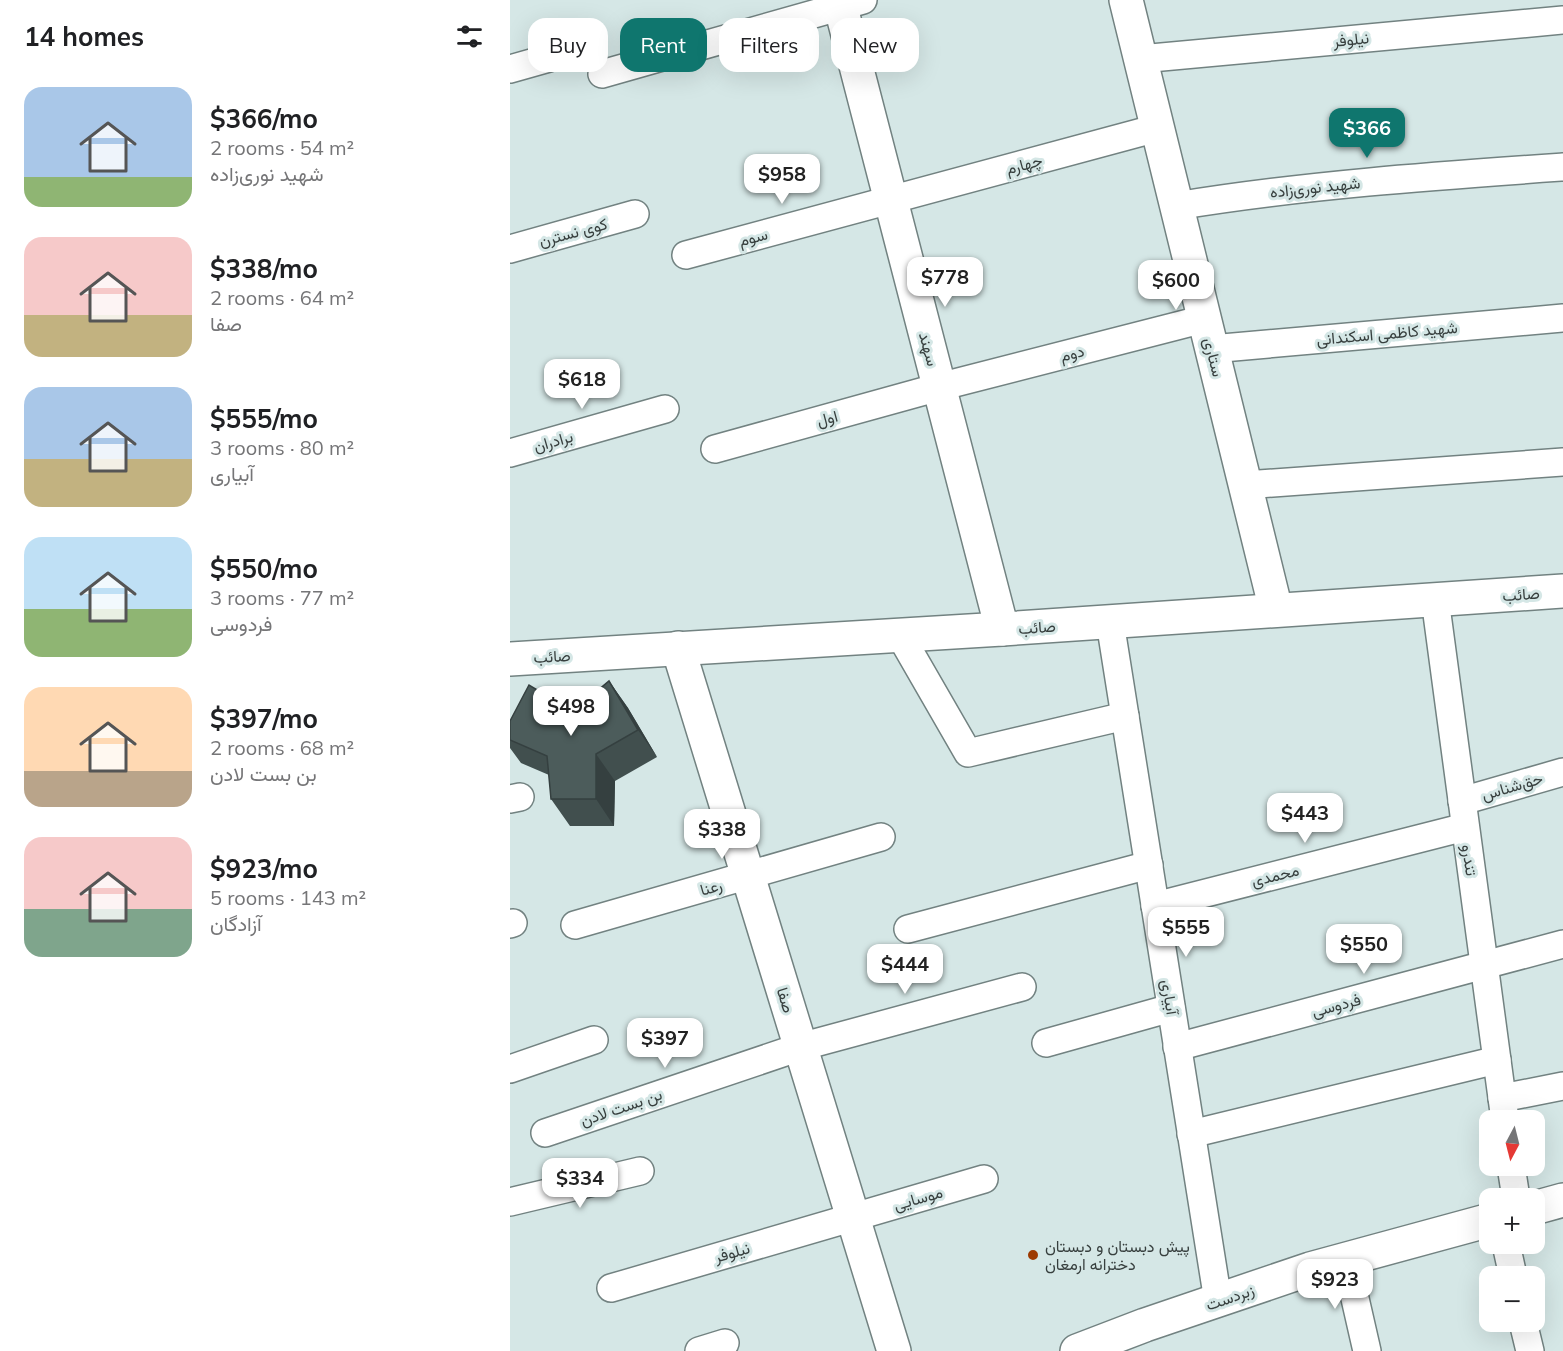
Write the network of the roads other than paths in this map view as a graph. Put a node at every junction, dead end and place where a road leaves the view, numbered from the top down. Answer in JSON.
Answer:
{"nodes":[{"id":1,"x":1126,"y":0,"type":"edge"},
{"id":2,"x":848,"y":2,"type":"edge"},
{"id":3,"x":1563,"y":20,"type":"edge"},
{"id":4,"x":1140,"y":58,"type":"junction"},
{"id":5,"x":528,"y":64,"type":"edge"},
{"id":6,"x":510,"y":69,"type":"edge"},
{"id":7,"x":602,"y":74,"type":"dead end"},
{"id":8,"x":1157,"y":128,"type":"junction"},
{"id":9,"x":1563,"y":166,"type":"edge"},
{"id":10,"x":891,"y":200,"type":"junction"},
{"id":11,"x":1176,"y":206,"type":"junction"},
{"id":12,"x":635,"y":214,"type":"dead end"},
{"id":13,"x":510,"y":249,"type":"edge"},
{"id":14,"x":686,"y":255,"type":"dead end"},
{"id":15,"x":1563,"y":318,"type":"edge"},
{"id":16,"x":1208,"y":334,"type":"junction"},
{"id":17,"x":939,"y":387,"type":"junction"},
{"id":18,"x":665,"y":410,"type":"dead end"},
{"id":19,"x":715,"y":449,"type":"dead end"},
{"id":20,"x":510,"y":453,"type":"edge"},
{"id":21,"x":1563,"y":462,"type":"edge"},
{"id":22,"x":1245,"y":485,"type":"junction"},
{"id":23,"x":1563,"y":591,"type":"edge"},
{"id":24,"x":1435,"y":599,"type":"junction"},
{"id":25,"x":1276,"y":610,"type":"junction"},
{"id":26,"x":1110,"y":622,"type":"junction"},
{"id":27,"x":1002,"y":629,"type":"junction"},
{"id":28,"x":900,"y":635,"type":"junction"},
{"id":29,"x":678,"y":648,"type":"junction"},
{"id":30,"x":510,"y":658,"type":"edge"},
{"id":31,"x":1125,"y":716,"type":"junction"},
{"id":32,"x":1563,"y":772,"type":"edge"},
{"id":33,"x":1462,"y":801,"type":"junction"},
{"id":34,"x":1465,"y":827,"type":"junction"},
{"id":35,"x":881,"y":837,"type":"dead end"},
{"id":36,"x":1149,"y":865,"type":"junction"},
{"id":37,"x":748,"y":877,"type":"junction"},
{"id":38,"x":1155,"y":906,"type":"junction"},
{"id":39,"x":575,"y":925,"type":"dead end"},
{"id":40,"x":908,"y":929,"type":"dead end"},
{"id":41,"x":1563,"y":944,"type":"edge"},
{"id":42,"x":1484,"y":966,"type":"junction"},
{"id":43,"x":1022,"y":987,"type":"dead end"},
{"id":44,"x":1171,"y":1008,"type":"junction"},
{"id":45,"x":594,"y":1040,"type":"dead end"},
{"id":46,"x":1046,"y":1043,"type":"dead end"},
{"id":47,"x":800,"y":1047,"type":"junction"},
{"id":48,"x":1177,"y":1047,"type":"junction"},
{"id":49,"x":1497,"y":1060,"type":"junction"},
{"id":50,"x":510,"y":1069,"type":"edge"},
{"id":51,"x":1563,"y":1086,"type":"edge"},
{"id":52,"x":1504,"y":1109,"type":"edge"},
{"id":53,"x":545,"y":1133,"type":"dead end"},
{"id":54,"x":1191,"y":1134,"type":"junction"},
{"id":55,"x":640,"y":1171,"type":"dead end"},
{"id":56,"x":984,"y":1179,"type":"dead end"},
{"id":57,"x":1563,"y":1200,"type":"edge"},
{"id":58,"x":510,"y":1202,"type":"edge"},
{"id":59,"x":1545,"y":1205,"type":"edge"},
{"id":60,"x":853,"y":1217,"type":"junction"},
{"id":61,"x":1479,"y":1223,"type":"edge"},
{"id":62,"x":1346,"y":1260,"type":"junction"},
{"id":63,"x":611,"y":1288,"type":"dead end"},
{"id":64,"x":1218,"y":1301,"type":"junction"},
{"id":65,"x":1525,"y":1332,"type":"edge"},
{"id":66,"x":1149,"y":1338,"type":"edge"},
{"id":67,"x":725,"y":1342,"type":"dead end"},
{"id":68,"x":699,"y":1351,"type":"edge"},
{"id":69,"x":894,"y":1351,"type":"edge"},
{"id":70,"x":1077,"y":1351,"type":"edge"},
{"id":71,"x":1367,"y":1351,"type":"edge"},
{"id":72,"x":1530,"y":1351,"type":"edge"}],
"edges":[{"from":1,"to":4,"type":"street","name":"ستاری"},
{"from":2,"to":7,"type":"street"},
{"from":2,"to":10,"type":"street","name":"سهند"},
{"from":3,"to":4,"type":"street","name":"نیلوفر"},
{"from":4,"to":8,"type":"street","name":"ستاری"},
{"from":5,"to":6,"type":"street"},
{"from":8,"to":10,"type":"street","name":"چهارم"},
{"from":8,"to":11,"type":"street","name":"ستاری"},
{"from":9,"to":11,"type":"street","name":"شهید نوری‌زاده"},
{"from":10,"to":14,"type":"street","name":"سوم"},
{"from":10,"to":17,"type":"street","name":"سهند"},
{"from":11,"to":16,"type":"street","name":"ستاری"},
{"from":12,"to":13,"type":"street","name":"کوی نسترن"},
{"from":15,"to":16,"type":"street","name":"شهید کاظمی اسکندانی"},
{"from":16,"to":17,"type":"street","name":"دوم"},
{"from":16,"to":22,"type":"street","name":"ستاری"},
{"from":17,"to":19,"type":"street","name":"اول"},
{"from":17,"to":27,"type":"street","name":"سهند"},
{"from":18,"to":20,"type":"street","name":"برادران"},
{"from":21,"to":22,"type":"street"},
{"from":22,"to":25,"type":"street","name":"ستاری"},
{"from":23,"to":24,"type":"street","name":"صائب"},
{"from":24,"to":25,"type":"street","name":"صائب"},
{"from":24,"to":33,"type":"street","name":"تندرو"},
{"from":25,"to":26,"type":"street","name":"صائب"},
{"from":26,"to":27,"type":"street","name":"صائب"},
{"from":26,"to":31,"type":"street","name":"آبیاری"},
{"from":27,"to":28,"type":"street","name":"صائب"},
{"from":28,"to":29,"type":"street","name":"صائب"},
{"from":28,"to":31,"type":"street"},
{"from":29,"to":30,"type":"street","name":"صائب"},
{"from":29,"to":37,"type":"street","name":"صفا"},
{"from":31,"to":36,"type":"street","name":"آبیاری"},
{"from":32,"to":33,"type":"street","name":"حق‌شناس"},
{"from":33,"to":34,"type":"street","name":"تندرو"},
{"from":34,"to":38,"type":"street","name":"محمدی"},
{"from":34,"to":42,"type":"street","name":"تندرو"},
{"from":35,"to":37,"type":"street","name":"رعنا"},
{"from":36,"to":38,"type":"street","name":"آبیاری"},
{"from":36,"to":40,"type":"street"},
{"from":37,"to":39,"type":"street","name":"رعنا"},
{"from":37,"to":47,"type":"street","name":"صفا"},
{"from":38,"to":44,"type":"street","name":"آبیاری"},
{"from":41,"to":42,"type":"street","name":"فردوسی"},
{"from":42,"to":48,"type":"street","name":"فردوسی"},
{"from":42,"to":49,"type":"street","name":"تندرو"},
{"from":43,"to":47,"type":"street","name":"بن بست لادن"},
{"from":44,"to":46,"type":"street"},
{"from":44,"to":48,"type":"street","name":"آبیاری"},
{"from":45,"to":50,"type":"street"},
{"from":47,"to":53,"type":"street","name":"بن بست لادن"},
{"from":47,"to":60,"type":"street","name":"صفا"},
{"from":48,"to":54,"type":"street","name":"آبیاری"},
{"from":49,"to":52,"type":"street","name":"تندرو"},
{"from":49,"to":54,"type":"street"},
{"from":51,"to":52,"type":"street"},
{"from":54,"to":64,"type":"street","name":"آبیاری"},
{"from":55,"to":58,"type":"street"},
{"from":56,"to":60,"type":"street","name":"موسایی"},
{"from":57,"to":59,"type":"street"},
{"from":60,"to":63,"type":"street","name":"نیلوفر"},
{"from":60,"to":69,"type":"street","name":"صفا"},
{"from":61,"to":62,"type":"street","name":"زبردست"},
{"from":62,"to":64,"type":"street","name":"زبردست"},
{"from":62,"to":71,"type":"street"},
{"from":64,"to":66,"type":"street","name":"زبردست"},
{"from":65,"to":72,"type":"street"},
{"from":66,"to":70,"type":"street","name":"زبردست"},
{"from":67,"to":68,"type":"street"}]}
